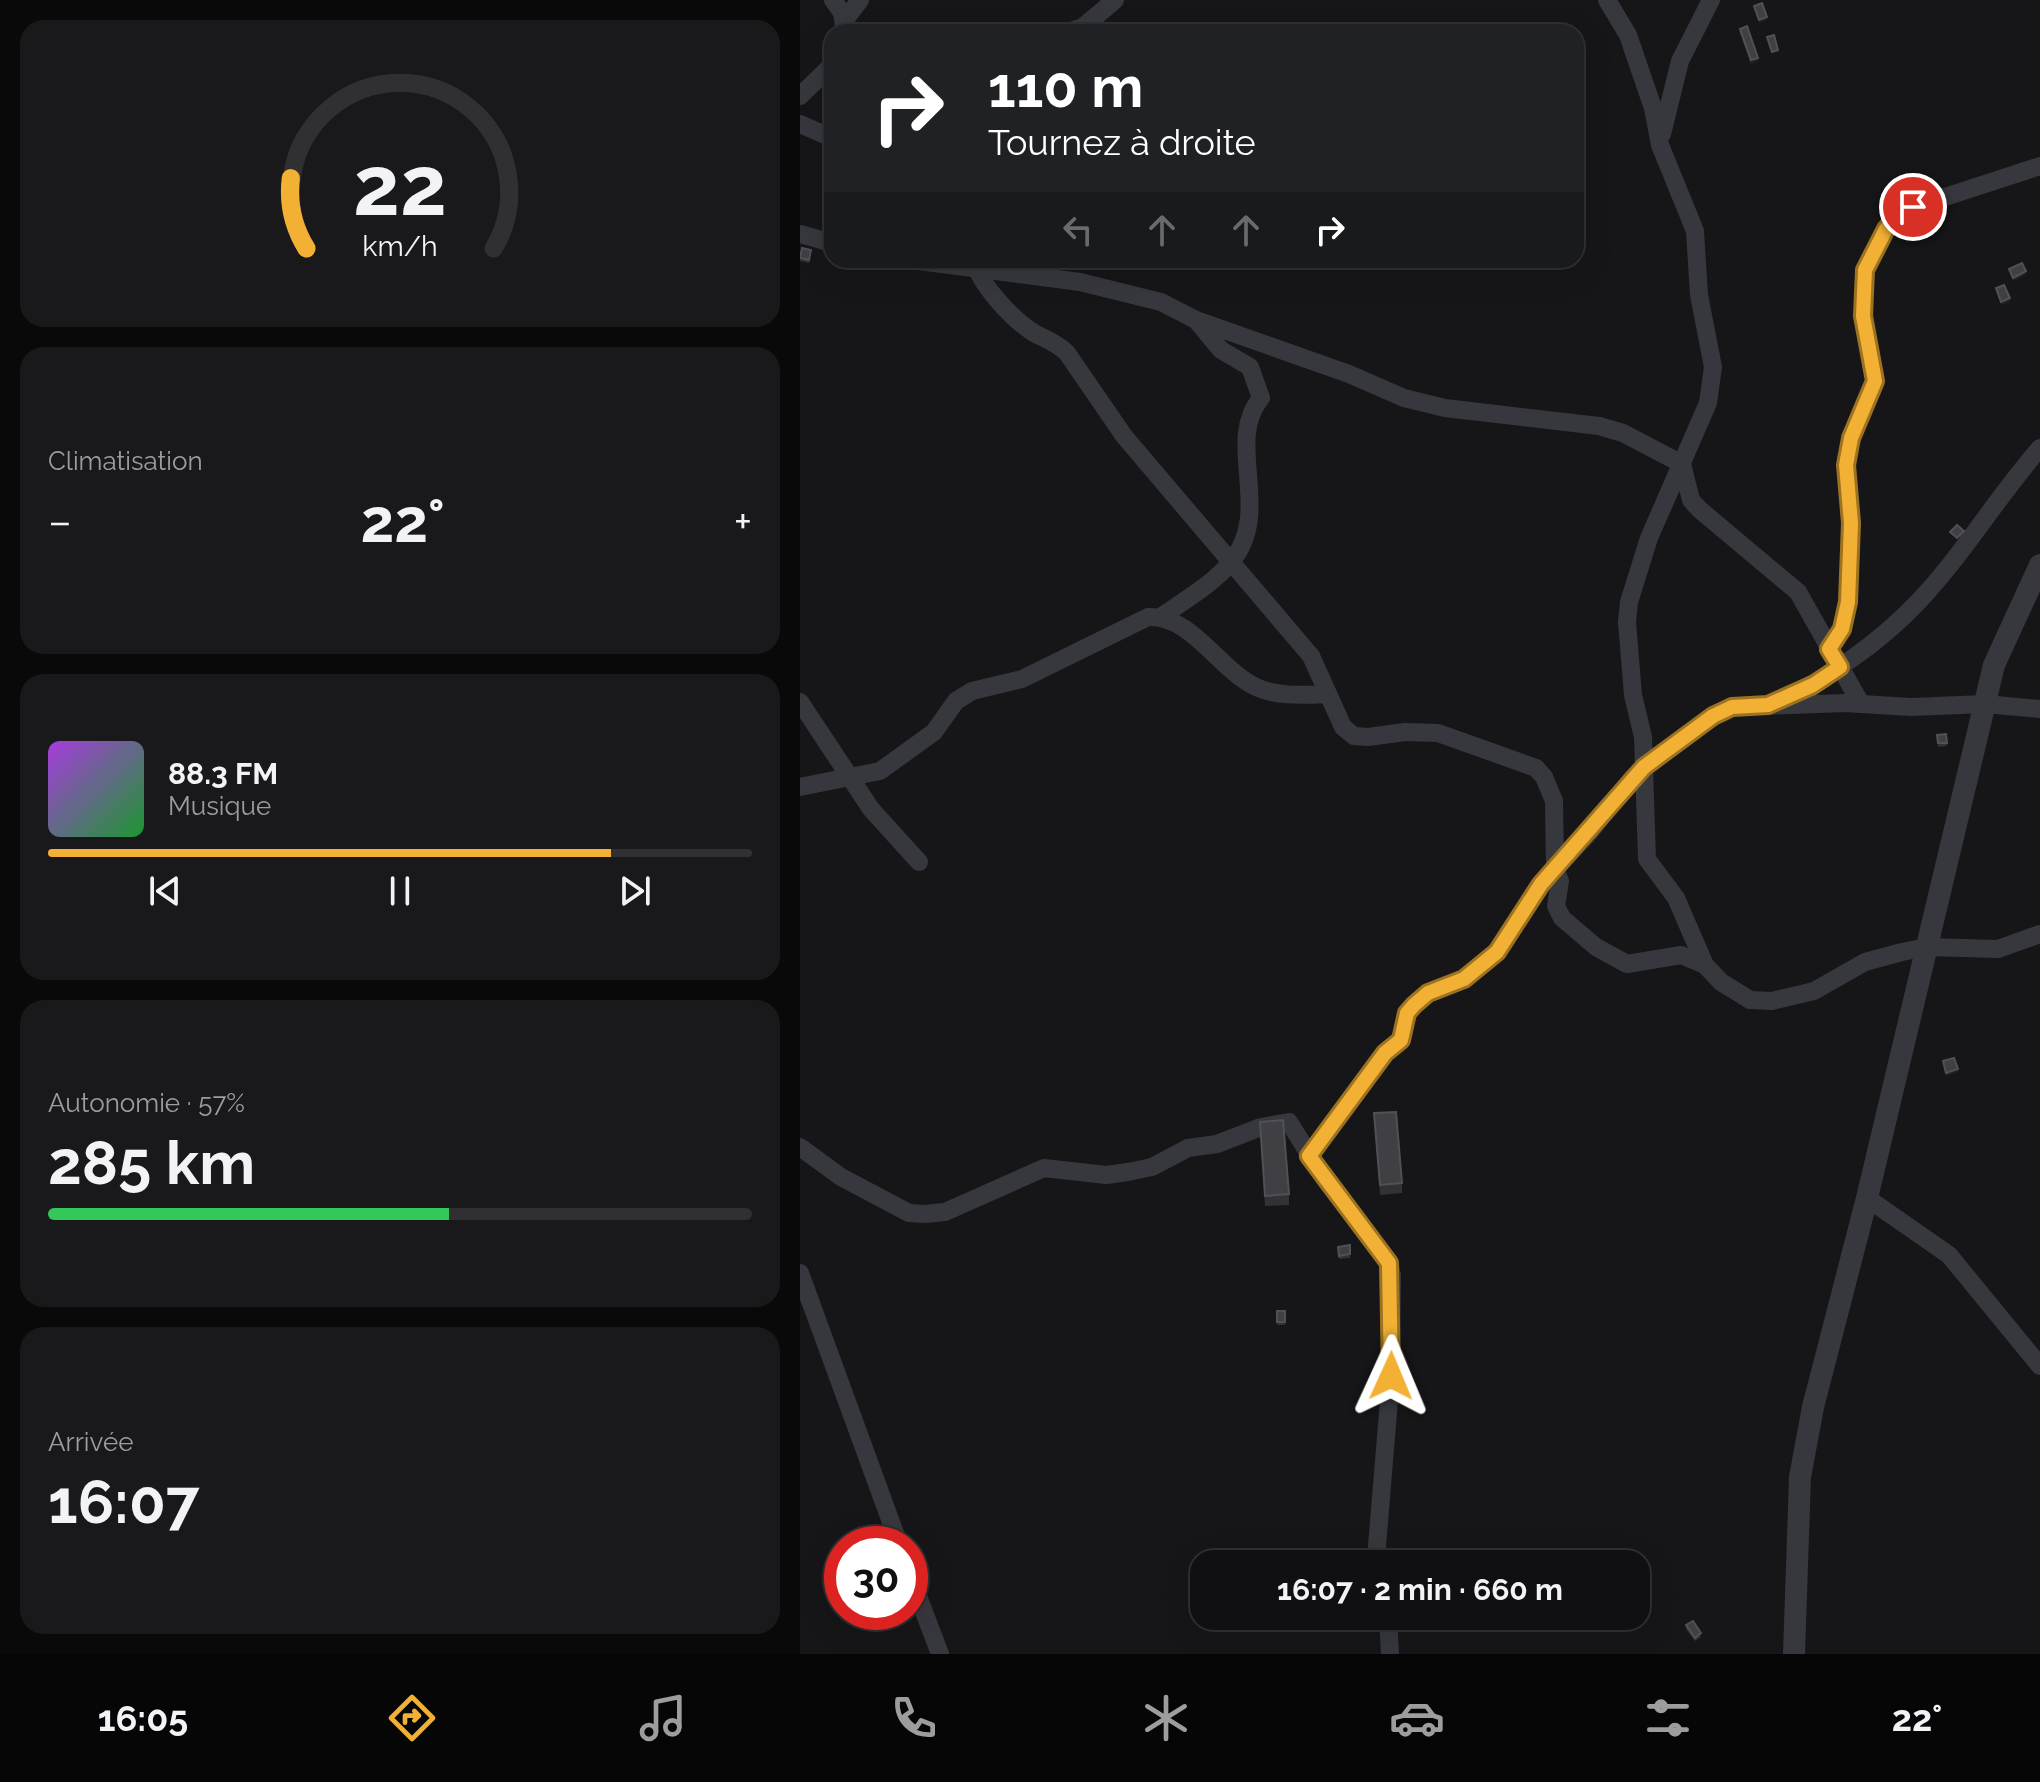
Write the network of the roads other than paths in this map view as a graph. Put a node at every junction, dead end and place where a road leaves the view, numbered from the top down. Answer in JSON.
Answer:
{"nodes":[{"id":1,"x":833,"y":0,"type":"edge"},
{"id":2,"x":860,"y":0,"type":"edge"},
{"id":3,"x":1115,"y":0,"type":"edge"},
{"id":4,"x":1607,"y":0,"type":"edge"},
{"id":5,"x":1711,"y":0,"type":"edge"},
{"id":6,"x":843,"y":24,"type":"edge"},
{"id":7,"x":846,"y":24,"type":"edge"},
{"id":8,"x":1087,"y":24,"type":"edge"},
{"id":9,"x":824,"y":74,"type":"edge"},
{"id":10,"x":800,"y":96,"type":"edge"},
{"id":11,"x":800,"y":124,"type":"edge"},
{"id":12,"x":824,"y":134,"type":"edge"},
{"id":13,"x":1660,"y":145,"type":"junction"},
{"id":14,"x":2040,"y":166,"type":"edge"},
{"id":15,"x":800,"y":234,"type":"edge"},
{"id":16,"x":824,"y":241,"type":"edge"},
{"id":17,"x":976,"y":268,"type":"edge"},
{"id":18,"x":998,"y":268,"type":"edge"},
{"id":19,"x":1196,"y":320,"type":"junction"},
{"id":20,"x":2040,"y":448,"type":"edge"},
{"id":21,"x":1682,"y":464,"type":"junction"},
{"id":22,"x":1231,"y":562,"type":"junction"},
{"id":23,"x":2040,"y":565,"type":"edge"},
{"id":24,"x":1162,"y":616,"type":"junction"},
{"id":25,"x":1829,"y":649,"type":"junction"},
{"id":26,"x":1840,"y":667,"type":"junction"},
{"id":27,"x":1328,"y":694,"type":"junction"},
{"id":28,"x":800,"y":702,"type":"edge"},
{"id":29,"x":1861,"y":704,"type":"junction"},
{"id":30,"x":1985,"y":704,"type":"junction"},
{"id":31,"x":1768,"y":705,"type":"junction"},
{"id":32,"x":2040,"y":709,"type":"edge"},
{"id":33,"x":1644,"y":767,"type":"junction"},
{"id":34,"x":849,"y":777,"type":"junction"},
{"id":35,"x":800,"y":787,"type":"edge"},
{"id":36,"x":919,"y":862,"type":"dead end"},
{"id":37,"x":1555,"y":869,"type":"junction"},
{"id":38,"x":2040,"y":934,"type":"edge"},
{"id":39,"x":1927,"y":947,"type":"junction"},
{"id":40,"x":1705,"y":965,"type":"junction"},
{"id":41,"x":800,"y":1147,"type":"edge"},
{"id":42,"x":1309,"y":1156,"type":"junction"},
{"id":43,"x":1867,"y":1198,"type":"junction"},
{"id":44,"x":800,"y":1273,"type":"edge"},
{"id":45,"x":2040,"y":1366,"type":"edge"},
{"id":46,"x":892,"y":1526,"type":"edge"},
{"id":47,"x":1378,"y":1550,"type":"edge"},
{"id":48,"x":928,"y":1622,"type":"edge"},
{"id":49,"x":1389,"y":1630,"type":"edge"},
{"id":50,"x":940,"y":1654,"type":"edge"},
{"id":51,"x":1390,"y":1654,"type":"edge"},
{"id":52,"x":1794,"y":1654,"type":"edge"}],
"edges":[{"from":1,"to":6,"type":"street"},
{"from":2,"to":7,"type":"street"},
{"from":3,"to":8,"type":"street"},
{"from":4,"to":13,"type":"street"},
{"from":5,"to":13,"type":"street"},
{"from":9,"to":10,"type":"street"},
{"from":11,"to":12,"type":"street"},
{"from":13,"to":21,"type":"street"},
{"from":14,"to":25,"type":"street"},
{"from":15,"to":16,"type":"street"},
{"from":17,"to":22,"type":"street"},
{"from":18,"to":19,"type":"street"},
{"from":19,"to":21,"type":"street"},
{"from":19,"to":22,"type":"street"},
{"from":20,"to":26,"type":"street"},
{"from":21,"to":25,"type":"street"},
{"from":21,"to":33,"type":"street"},
{"from":22,"to":24,"type":"street"},
{"from":22,"to":27,"type":"street"},
{"from":23,"to":30,"type":"street"},
{"from":24,"to":27,"type":"street"},
{"from":24,"to":34,"type":"street"},
{"from":25,"to":26,"type":"street"},
{"from":26,"to":29,"type":"street"},
{"from":26,"to":31,"type":"street"},
{"from":27,"to":37,"type":"street"},
{"from":28,"to":34,"type":"street"},
{"from":29,"to":30,"type":"street"},
{"from":29,"to":31,"type":"street"},
{"from":30,"to":32,"type":"street"},
{"from":30,"to":39,"type":"street"},
{"from":31,"to":33,"type":"street"},
{"from":33,"to":37,"type":"street"},
{"from":33,"to":40,"type":"street"},
{"from":34,"to":35,"type":"street"},
{"from":34,"to":36,"type":"street"},
{"from":37,"to":40,"type":"street"},
{"from":37,"to":42,"type":"street"},
{"from":38,"to":39,"type":"street"},
{"from":39,"to":40,"type":"street"},
{"from":39,"to":43,"type":"street"},
{"from":41,"to":42,"type":"street"},
{"from":42,"to":47,"type":"street"},
{"from":43,"to":45,"type":"street"},
{"from":43,"to":52,"type":"street"},
{"from":44,"to":46,"type":"street"},
{"from":48,"to":50,"type":"street"},
{"from":49,"to":51,"type":"street"}]}
